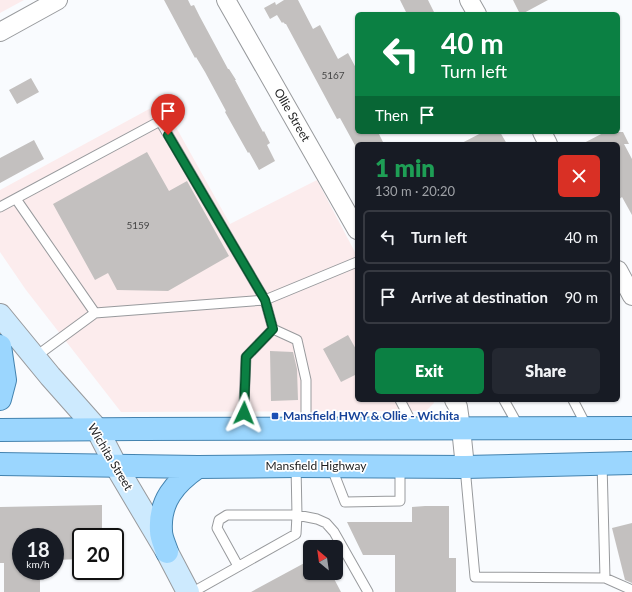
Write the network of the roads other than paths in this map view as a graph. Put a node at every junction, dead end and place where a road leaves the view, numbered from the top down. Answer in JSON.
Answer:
{"nodes":[{"id":1,"x":58,"y":0,"type":"edge"},
{"id":2,"x":226,"y":0,"type":"edge"},
{"id":3,"x":469,"y":0,"type":"edge"},
{"id":4,"x":476,"y":12,"type":"edge"},
{"id":5,"x":0,"y":32,"type":"edge"},
{"id":6,"x":16,"y":199,"type":"junction"},
{"id":7,"x":0,"y":208,"type":"edge"},
{"id":8,"x":355,"y":226,"type":"edge"},
{"id":9,"x":355,"y":263,"type":"edge"},
{"id":10,"x":620,"y":274,"type":"edge"},
{"id":11,"x":632,"y":296,"type":"edge"},
{"id":12,"x":265,"y":300,"type":"junction"},
{"id":13,"x":95,"y":313,"type":"junction"},
{"id":14,"x":0,"y":315,"type":"edge"},
{"id":15,"x":273,"y":329,"type":"junction"},
{"id":16,"x":0,"y":346,"type":"edge"},
{"id":17,"x":35,"y":357,"type":"junction"},
{"id":18,"x":0,"y":399,"type":"edge"},
{"id":19,"x":401,"y":402,"type":"edge"},
{"id":20,"x":455,"y":402,"type":"edge"},
{"id":21,"x":505,"y":402,"type":"edge"},
{"id":22,"x":574,"y":402,"type":"edge"},
{"id":23,"x":243,"y":428,"type":"junction"},
{"id":24,"x":306,"y":428,"type":"junction"},
{"id":25,"x":415,"y":428,"type":"junction"},
{"id":26,"x":461,"y":428,"type":"junction"},
{"id":27,"x":519,"y":428,"type":"junction"},
{"id":28,"x":587,"y":428,"type":"junction"},
{"id":29,"x":632,"y":428,"type":"edge"},
{"id":30,"x":97,"y":429,"type":"junction"},
{"id":31,"x":0,"y":430,"type":"edge"},
{"id":32,"x":602,"y":463,"type":"junction"},
{"id":33,"x":632,"y":463,"type":"edge"},
{"id":34,"x":0,"y":464,"type":"edge"},
{"id":35,"x":116,"y":466,"type":"junction"},
{"id":36,"x":296,"y":466,"type":"junction"},
{"id":37,"x":331,"y":466,"type":"junction"},
{"id":38,"x":198,"y":467,"type":"junction"},
{"id":39,"x":400,"y":467,"type":"junction"},
{"id":40,"x":465,"y":467,"type":"junction"},
{"id":41,"x":297,"y":515,"type":"junction"},
{"id":42,"x":167,"y":552,"type":"junction"},
{"id":43,"x":238,"y":566,"type":"junction"},
{"id":44,"x":605,"y":578,"type":"junction"},
{"id":45,"x":632,"y":590,"type":"edge"},
{"id":46,"x":188,"y":592,"type":"edge"},
{"id":47,"x":193,"y":592,"type":"edge"},
{"id":48,"x":368,"y":592,"type":"edge"}],
"edges":[{"from":1,"to":5,"type":"street"},
{"from":2,"to":8,"type":"street","name":"Ollie Street"},
{"from":3,"to":4,"type":"street"},
{"from":6,"to":7,"type":"lane"},
{"from":6,"to":12,"type":"lane"},
{"from":6,"to":13,"type":"lane"},
{"from":9,"to":12,"type":"lane"},
{"from":10,"to":11,"type":"street"},
{"from":12,"to":13,"type":"lane"},
{"from":12,"to":15,"type":"lane"},
{"from":13,"to":17,"type":"lane"},
{"from":14,"to":17,"type":"main road","name":"Wichita Street"},
{"from":15,"to":23,"type":"lane"},
{"from":15,"to":24,"type":"lane"},
{"from":16,"to":18,"type":"main road"},
{"from":17,"to":30,"type":"main road","name":"Wichita Street"},
{"from":19,"to":25,"type":"lane"},
{"from":20,"to":26,"type":"street"},
{"from":21,"to":27,"type":"lane"},
{"from":22,"to":28,"type":"lane"},
{"from":23,"to":24,"type":"main road"},
{"from":23,"to":30,"type":"main road"},
{"from":24,"to":25,"type":"main road"},
{"from":25,"to":26,"type":"main road"},
{"from":26,"to":27,"type":"main road"},
{"from":26,"to":40,"type":"street"},
{"from":27,"to":28,"type":"main road"},
{"from":28,"to":29,"type":"main road"},
{"from":30,"to":31,"type":"main road"},
{"from":30,"to":35,"type":"main road","name":"Wichita Street"},
{"from":32,"to":33,"type":"main road","name":"Mansfield Highway"},
{"from":32,"to":40,"type":"main road","name":"Mansfield Highway"},
{"from":32,"to":44,"type":"lane"},
{"from":34,"to":35,"type":"main road","name":"Mansfield Highway"},
{"from":35,"to":38,"type":"main road","name":"Mansfield Highway"},
{"from":35,"to":42,"type":"main road","name":"Wichita Street"},
{"from":36,"to":37,"type":"main road","name":"Mansfield Highway"},
{"from":36,"to":38,"type":"main road","name":"Mansfield Highway"},
{"from":36,"to":41,"type":"lane"},
{"from":37,"to":39,"type":"main road","name":"Mansfield Highway"},
{"from":37,"to":39,"type":"lane"},
{"from":38,"to":42,"type":"main road"},
{"from":39,"to":40,"type":"main road","name":"Mansfield Highway"},
{"from":40,"to":44,"type":"lane"},
{"from":41,"to":43,"type":"lane"},
{"from":41,"to":43,"type":"lane"},
{"from":41,"to":48,"type":"lane"},
{"from":42,"to":46,"type":"main road","name":"Wichita Street"},
{"from":43,"to":47,"type":"lane"},
{"from":44,"to":45,"type":"lane"}]}
